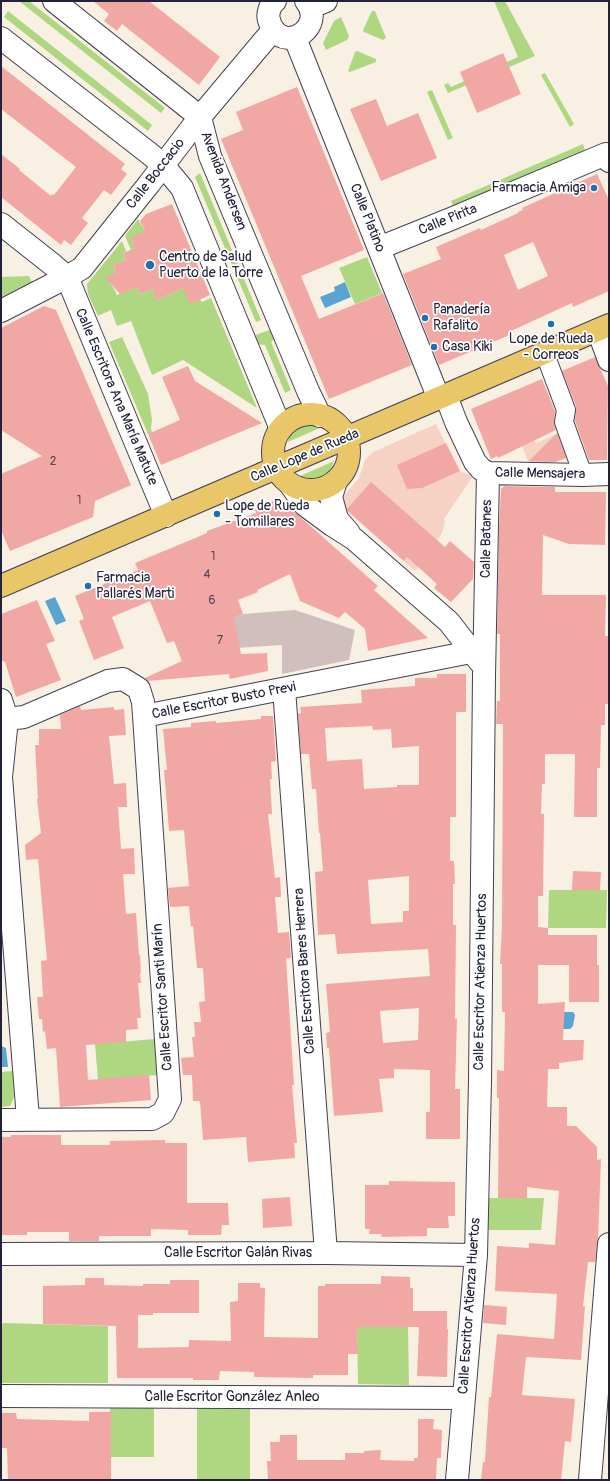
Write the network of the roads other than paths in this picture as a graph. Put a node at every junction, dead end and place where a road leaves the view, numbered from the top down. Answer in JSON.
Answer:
{"nodes":[{"id":1,"x":54,"y":1,"type":"edge"},
{"id":2,"x":275,"y":1,"type":"edge"},
{"id":3,"x":314,"y":3,"type":"edge"},
{"id":4,"x":273,"y":30,"type":"junction"},
{"id":5,"x":1,"y":38,"type":"edge"},
{"id":6,"x":295,"y":38,"type":"junction"},
{"id":7,"x":200,"y":117,"type":"junction"},
{"id":8,"x":608,"y":156,"type":"edge"},
{"id":9,"x":163,"y":165,"type":"junction"},
{"id":10,"x":1,"y":224,"type":"edge"},
{"id":11,"x":379,"y":248,"type":"junction"},
{"id":12,"x":67,"y":278,"type":"junction"},
{"id":13,"x":1,"y":311,"type":"edge"},
{"id":14,"x":604,"y":327,"type":"edge"},
{"id":15,"x":545,"y":354,"type":"junction"},
{"id":16,"x":609,"y":360,"type":"edge"},
{"id":17,"x":443,"y":398,"type":"junction"},
{"id":18,"x":320,"y":416,"type":"junction"},
{"id":19,"x":281,"y":429,"type":"junction"},
{"id":20,"x":346,"y":438,"type":"junction"},
{"id":21,"x":488,"y":473,"type":"junction"},
{"id":22,"x":609,"y":474,"type":"edge"},
{"id":23,"x":583,"y":475,"type":"junction"},
{"id":24,"x":283,"y":476,"type":"junction"},
{"id":25,"x":336,"y":481,"type":"junction"},
{"id":26,"x":166,"y":516,"type":"junction"},
{"id":27,"x":354,"y":539,"type":"junction"},
{"id":28,"x":1,"y":586,"type":"edge"},
{"id":29,"x":486,"y":605,"type":"junction"},
{"id":30,"x":449,"y":622,"type":"junction"},
{"id":31,"x":478,"y":660,"type":"junction"},
{"id":32,"x":284,"y":689,"type":"junction"},
{"id":33,"x":3,"y":716,"type":"edge"},
{"id":34,"x":144,"y":716,"type":"junction"},
{"id":35,"x":1,"y":1120,"type":"edge"},
{"id":36,"x":28,"y":1120,"type":"junction"},
{"id":37,"x":609,"y":1244,"type":"edge"},
{"id":38,"x":326,"y":1253,"type":"junction"},
{"id":39,"x":1,"y":1254,"type":"edge"},
{"id":40,"x":476,"y":1255,"type":"junction"},
{"id":41,"x":1,"y":1396,"type":"edge"},
{"id":42,"x":464,"y":1398,"type":"junction"},
{"id":43,"x":457,"y":1480,"type":"edge"},
{"id":44,"x":590,"y":1480,"type":"edge"}],
"edges":[{"from":1,"to":7,"type":"street","name":"Avenida Andersen"},
{"from":2,"to":4,"type":"street"},
{"from":3,"to":6,"type":"street"},
{"from":4,"to":6,"type":"street"},
{"from":4,"to":7,"type":"street","name":"Calle Boccacio"},
{"from":5,"to":9,"type":"street"},
{"from":6,"to":11,"type":"street","name":"Calle Platino"},
{"from":7,"to":9,"type":"street","name":"Calle Boccacio"},
{"from":7,"to":18,"type":"street","name":"Avenida Andersen"},
{"from":8,"to":11,"type":"street","name":"Calle Pirita"},
{"from":9,"to":12,"type":"street","name":"Calle Boccacio"},
{"from":9,"to":19,"type":"street"},
{"from":10,"to":12,"type":"street"},
{"from":11,"to":17,"type":"street","name":"Calle Platino"},
{"from":12,"to":13,"type":"street","name":"Calle Boccacio"},
{"from":12,"to":26,"type":"street","name":"Calle Escritora Ana María Matute"},
{"from":14,"to":15,"type":"main road","name":"Calle Lope de Rueda"},
{"from":14,"to":16,"type":"street"},
{"from":15,"to":17,"type":"main road","name":"Calle Lope de Rueda"},
{"from":15,"to":23,"type":"street"},
{"from":17,"to":20,"type":"main road","name":"Calle Lope de Rueda"},
{"from":17,"to":21,"type":"street","name":"Calle Mensajera"},
{"from":18,"to":19,"type":"main road"},
{"from":18,"to":20,"type":"main road"},
{"from":19,"to":24,"type":"main road"},
{"from":20,"to":24,"type":"main road","name":"Calle Lope de Rueda"},
{"from":20,"to":25,"type":"main road"},
{"from":21,"to":23,"type":"street","name":"Calle Mensajera"},
{"from":21,"to":29,"type":"street","name":"Calle Batanes"},
{"from":22,"to":23,"type":"street","name":"Calle Mensajera"},
{"from":24,"to":25,"type":"main road"},
{"from":24,"to":26,"type":"main road","name":"Calle Lope de Rueda"},
{"from":24,"to":27,"type":"street"},
{"from":25,"to":27,"type":"street"},
{"from":26,"to":28,"type":"main road","name":"Calle Lope de Rueda"},
{"from":27,"to":30,"type":"street"},
{"from":29,"to":30,"type":"street"},
{"from":29,"to":31,"type":"street","name":"Calle Batanes"},
{"from":30,"to":31,"type":"street"},
{"from":31,"to":32,"type":"street","name":"Calle Escritor Busto Previ"},
{"from":31,"to":40,"type":"street","name":"Calle Escritor Atienza Huertos"},
{"from":32,"to":34,"type":"street","name":"Calle Escritor Busto Previ"},
{"from":32,"to":38,"type":"street","name":"Calle Escritora Bares Herrera"},
{"from":33,"to":34,"type":"street","name":"Calle Escritor Busto Previ"},
{"from":33,"to":36,"type":"street"},
{"from":34,"to":36,"type":"street","name":"Calle Escritor Santi Marín"},
{"from":35,"to":36,"type":"street","name":"Calle Escritor Santi Marín"},
{"from":37,"to":44,"type":"street"},
{"from":38,"to":39,"type":"street","name":"Calle Escritor Galán Rivas"},
{"from":38,"to":40,"type":"street","name":"Calle Escritor Galán Rivas"},
{"from":40,"to":42,"type":"street","name":"Calle Escritor Atienza Huertos"},
{"from":41,"to":42,"type":"street","name":"Calle Escritor González Anleo"},
{"from":42,"to":43,"type":"street","name":"Calle Escritor Atienza Huertos"}]}
